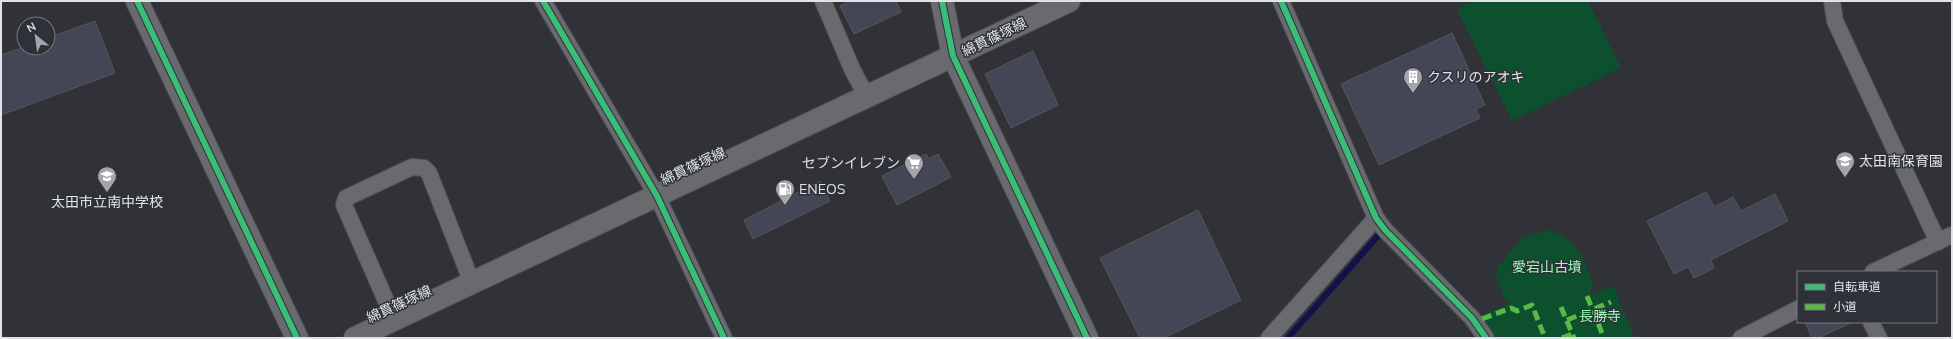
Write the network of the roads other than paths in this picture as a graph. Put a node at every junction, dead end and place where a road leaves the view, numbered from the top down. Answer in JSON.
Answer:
{"nodes":[{"id":1,"x":137,"y":1,"type":"edge"},
{"id":2,"x":543,"y":1,"type":"edge"},
{"id":3,"x":823,"y":1,"type":"edge"},
{"id":4,"x":942,"y":1,"type":"edge"},
{"id":5,"x":1069,"y":1,"type":"edge"},
{"id":6,"x":1281,"y":1,"type":"edge"},
{"id":7,"x":1832,"y":1,"type":"edge"},
{"id":8,"x":954,"y":56,"type":"junction"},
{"id":9,"x":866,"y":97,"type":"junction"},
{"id":10,"x":657,"y":196,"type":"junction"},
{"id":11,"x":1376,"y":218,"type":"junction"},
{"id":12,"x":1945,"y":238,"type":"edge"},
{"id":13,"x":1875,"y":271,"type":"edge"},
{"id":14,"x":472,"y":283,"type":"junction"},
{"id":15,"x":1797,"y":310,"type":"edge"},
{"id":16,"x":394,"y":319,"type":"junction"},
{"id":17,"x":1872,"y":323,"type":"edge"},
{"id":18,"x":365,"y":336,"type":"edge"},
{"id":19,"x":298,"y":338,"type":"edge"},
{"id":20,"x":724,"y":338,"type":"edge"},
{"id":21,"x":1087,"y":338,"type":"edge"},
{"id":22,"x":1269,"y":338,"type":"edge"},
{"id":23,"x":1486,"y":338,"type":"edge"},
{"id":24,"x":1741,"y":338,"type":"edge"},
{"id":25,"x":1879,"y":338,"type":"edge"}],
"edges":[{"from":1,"to":19,"type":"main road"},
{"from":2,"to":10,"type":"street"},
{"from":3,"to":9,"type":"street"},
{"from":4,"to":8,"type":"main road"},
{"from":5,"to":8,"type":"main road","name":"綿貫篠塚線"},
{"from":6,"to":11,"type":"street"},
{"from":7,"to":12,"type":"street"},
{"from":8,"to":9,"type":"main road","name":"綿貫篠塚線"},
{"from":8,"to":21,"type":"main road"},
{"from":9,"to":10,"type":"main road","name":"綿貫篠塚線"},
{"from":10,"to":14,"type":"main road","name":"綿貫篠塚線"},
{"from":10,"to":20,"type":"street"},
{"from":11,"to":22,"type":"street"},
{"from":11,"to":23,"type":"street"},
{"from":12,"to":13,"type":"street"},
{"from":14,"to":16,"type":"main road","name":"綿貫篠塚線"},
{"from":14,"to":16,"type":"street"},
{"from":15,"to":24,"type":"street"},
{"from":16,"to":18,"type":"main road","name":"綿貫篠塚線"},
{"from":17,"to":25,"type":"street"}]}
